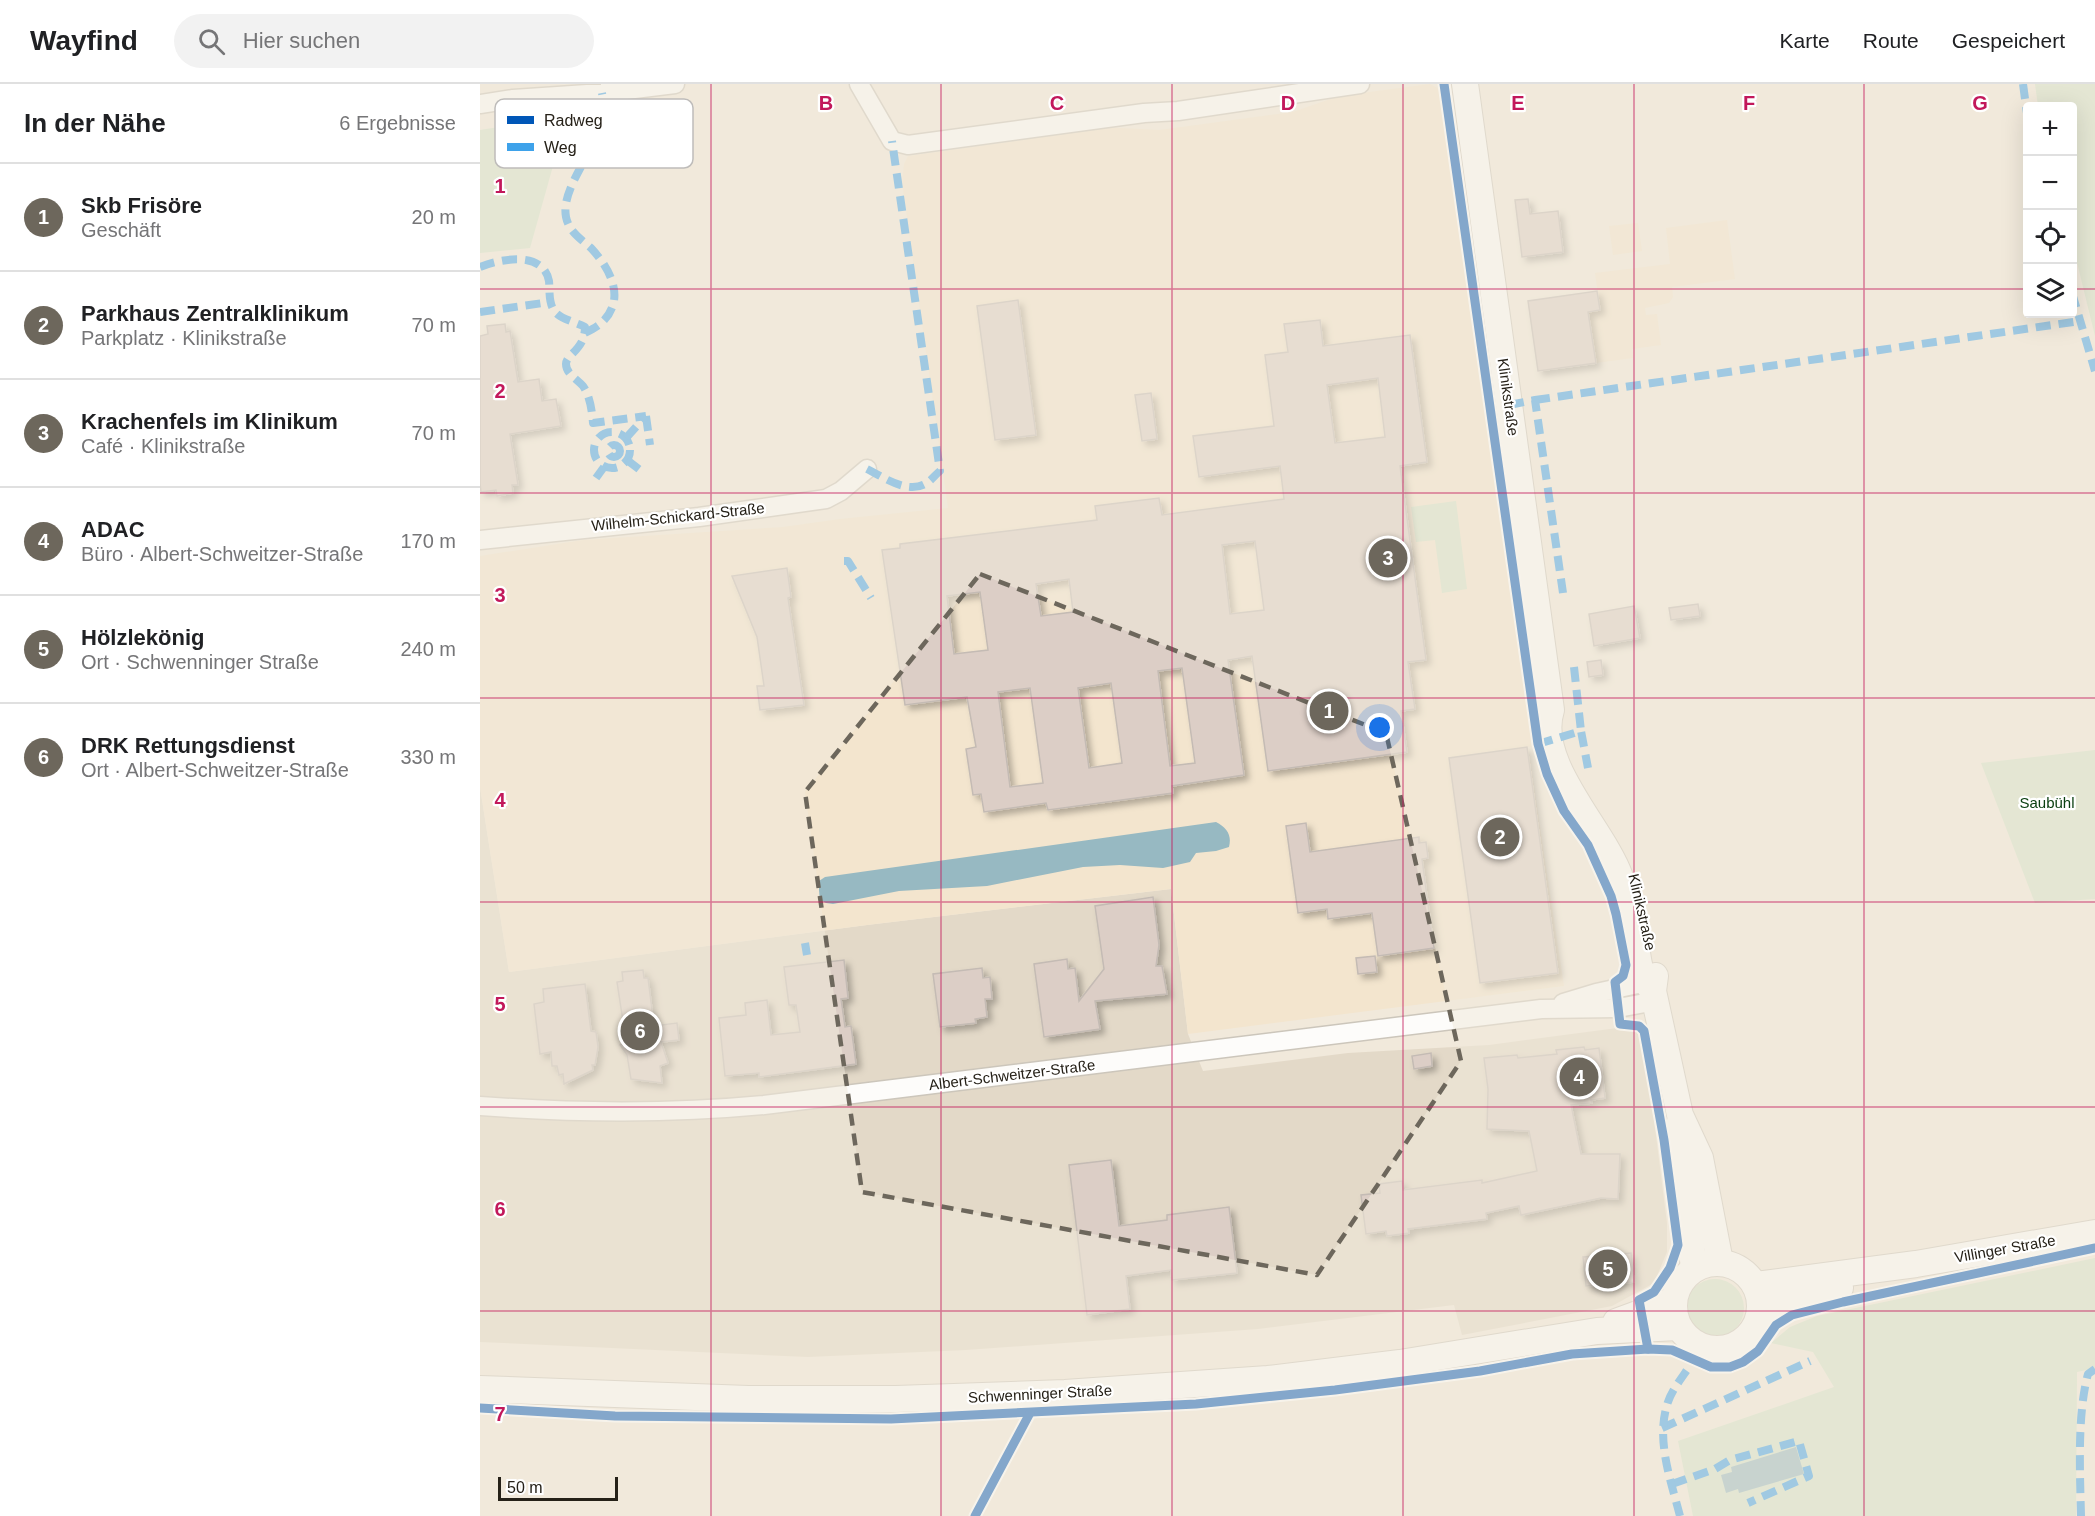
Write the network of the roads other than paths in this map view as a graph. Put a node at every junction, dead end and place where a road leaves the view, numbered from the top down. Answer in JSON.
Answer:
{"nodes":[{"id":1,"x":675,"y":84,"type":"edge"},
{"id":2,"x":859,"y":84,"type":"edge"},
{"id":3,"x":1360,"y":84,"type":"edge"},
{"id":4,"x":1465,"y":84,"type":"edge"},
{"id":5,"x":512,"y":92,"type":"edge"},
{"id":6,"x":480,"y":104,"type":"edge"},
{"id":7,"x":867,"y":469,"type":"dead end"},
{"id":8,"x":480,"y":540,"type":"edge"},
{"id":9,"x":1652,"y":991,"type":"junction"},
{"id":10,"x":480,"y":1106,"type":"edge"},
{"id":11,"x":1680,"y":1115,"type":"junction"},
{"id":12,"x":2095,"y":1233,"type":"edge"},
{"id":13,"x":1720,"y":1262,"type":"junction"},
{"id":14,"x":1916,"y":1264,"type":"junction"},
{"id":15,"x":1694,"y":1268,"type":"junction"},
{"id":16,"x":1756,"y":1285,"type":"junction"},
{"id":17,"x":1673,"y":1301,"type":"junction"},
{"id":18,"x":1761,"y":1313,"type":"junction"},
{"id":19,"x":1678,"y":1327,"type":"junction"},
{"id":20,"x":1597,"y":1331,"type":"junction"},
{"id":21,"x":480,"y":1389,"type":"edge"}],
"edges":[{"from":1,"to":5,"type":"street"},
{"from":2,"to":3,"type":"street"},
{"from":4,"to":9,"type":"main road","name":"Klinikstraße"},
{"from":5,"to":6,"type":"street"},
{"from":7,"to":8,"type":"street","name":"Wilhelm-Schickard-Straße"},
{"from":9,"to":10,"type":"street","name":"Albert-Schweitzer-Straße"},
{"from":9,"to":11,"type":"main road","name":"Klinikstraße"},
{"from":11,"to":13,"type":"main road","name":"Klinikstraße"},
{"from":11,"to":15,"type":"main road","name":"Klinikstraße"},
{"from":12,"to":14,"type":"main road","name":"Villinger Straße"},
{"from":13,"to":15,"type":"main road"},
{"from":13,"to":16,"type":"main road"},
{"from":14,"to":16,"type":"main road","name":"Villinger Straße"},
{"from":14,"to":18,"type":"main road","name":"Villinger Straße"},
{"from":15,"to":17,"type":"main road"},
{"from":16,"to":18,"type":"main road"},
{"from":17,"to":19,"type":"main road"},
{"from":17,"to":20,"type":"main road","name":"Schwenninger Straße"},
{"from":18,"to":19,"type":"main road"},
{"from":19,"to":20,"type":"main road","name":"Schwenninger Straße"},
{"from":20,"to":21,"type":"main road","name":"Schwenninger Straße"}]}
